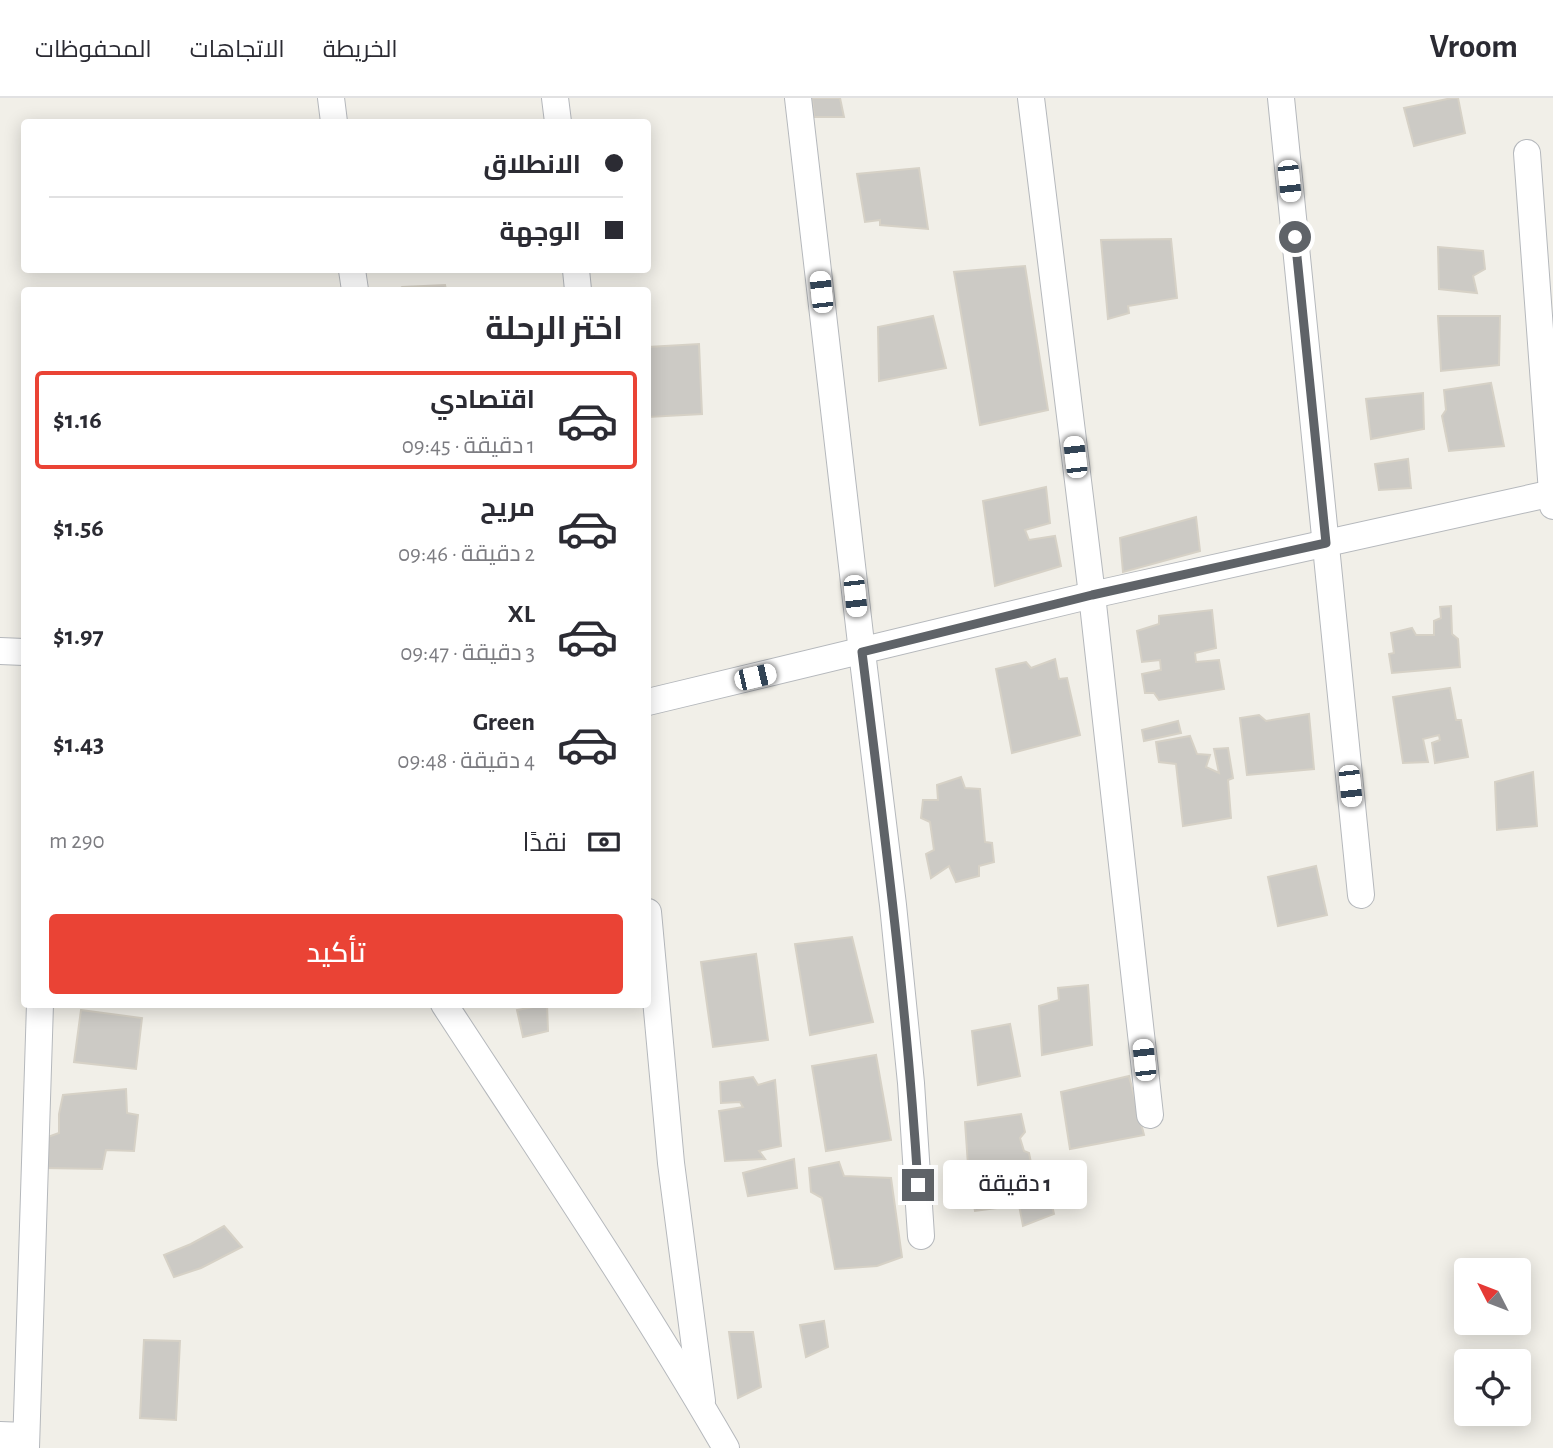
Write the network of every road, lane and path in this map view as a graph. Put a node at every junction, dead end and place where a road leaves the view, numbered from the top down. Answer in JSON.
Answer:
{"nodes":[{"id":1,"x":331,"y":98,"type":"edge"},
{"id":2,"x":555,"y":98,"type":"edge"},
{"id":3,"x":798,"y":98,"type":"edge"},
{"id":4,"x":1031,"y":98,"type":"edge"},
{"id":5,"x":1281,"y":98,"type":"edge"},
{"id":6,"x":334,"y":119,"type":"edge"},
{"id":7,"x":558,"y":119,"type":"edge"},
{"id":8,"x":1527,"y":153,"type":"dead end"},
{"id":9,"x":1552,"y":498,"type":"edge"},
{"id":10,"x":1326,"y":543,"type":"junction"},
{"id":11,"x":1092,"y":595,"type":"junction"},
{"id":12,"x":0,"y":651,"type":"edge"},
{"id":13,"x":21,"y":652,"type":"edge"},
{"id":14,"x":862,"y":652,"type":"junction"},
{"id":15,"x":651,"y":701,"type":"edge"},
{"id":16,"x":1361,"y":895,"type":"dead end"},
{"id":17,"x":651,"y":945,"type":"edge"},
{"id":18,"x":40,"y":1008,"type":"edge"},
{"id":19,"x":447,"y":1008,"type":"edge"},
{"id":20,"x":1150,"y":1115,"type":"dead end"},
{"id":21,"x":921,"y":1236,"type":"dead end"},
{"id":22,"x":703,"y":1409,"type":"junction"},
{"id":23,"x":0,"y":1435,"type":"edge"},
{"id":24,"x":26,"y":1442,"type":"edge"},
{"id":25,"x":726,"y":1448,"type":"edge"}],
"edges":[{"from":1,"to":6,"type":"street"},
{"from":2,"to":7,"type":"street"},
{"from":3,"to":14,"type":"street"},
{"from":4,"to":11,"type":"street"},
{"from":5,"to":10,"type":"street"},
{"from":8,"to":9,"type":"street"},
{"from":9,"to":10,"type":"street"},
{"from":10,"to":11,"type":"street"},
{"from":10,"to":16,"type":"street"},
{"from":11,"to":14,"type":"street"},
{"from":11,"to":20,"type":"street"},
{"from":12,"to":13,"type":"street"},
{"from":14,"to":15,"type":"street"},
{"from":14,"to":21,"type":"street"},
{"from":17,"to":22,"type":"street"},
{"from":18,"to":24,"type":"street"},
{"from":19,"to":22,"type":"street"},
{"from":22,"to":25,"type":"street"},
{"from":23,"to":24,"type":"street"}]}
